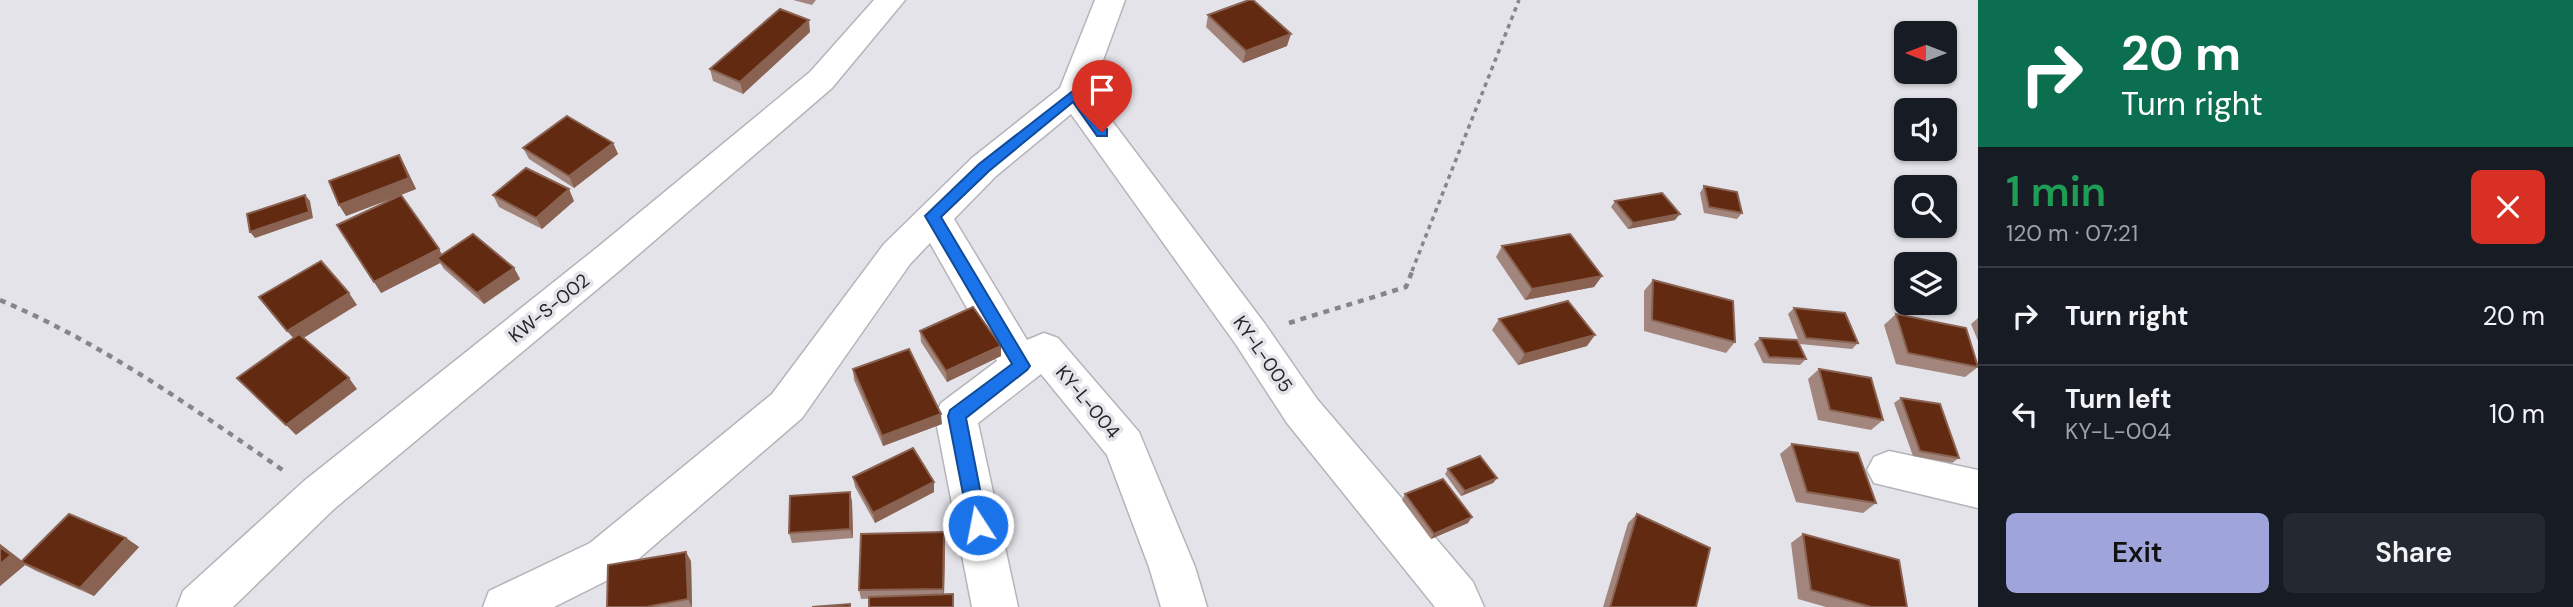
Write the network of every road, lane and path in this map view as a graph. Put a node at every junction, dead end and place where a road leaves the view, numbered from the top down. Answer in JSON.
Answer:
{"nodes":[{"id":1,"x":890,"y":0,"type":"edge"},
{"id":2,"x":1110,"y":0,"type":"edge"},
{"id":3,"x":1519,"y":0,"type":"edge"},
{"id":4,"x":1074,"y":94,"type":"junction"},
{"id":5,"x":933,"y":216,"type":"junction"},
{"id":6,"x":0,"y":300,"type":"edge"},
{"id":7,"x":1251,"y":335,"type":"junction"},
{"id":8,"x":1021,"y":366,"type":"junction"},
{"id":9,"x":1889,"y":470,"type":"dead end"},
{"id":10,"x":1978,"y":489,"type":"edge"},
{"id":11,"x":319,"y":495,"type":"junction"},
{"id":12,"x":217,"y":602,"type":"edge"},
{"id":13,"x":506,"y":607,"type":"edge"},
{"id":14,"x":995,"y":607,"type":"edge"},
{"id":15,"x":1184,"y":607,"type":"edge"},
{"id":16,"x":1461,"y":607,"type":"edge"}],
"edges":[{"from":1,"to":11,"type":"street","name":"KW-S-002"},
{"from":2,"to":4,"type":"street"},
{"from":3,"to":7,"type":"path"},
{"from":4,"to":5,"type":"street"},
{"from":4,"to":7,"type":"street","name":"KY-L-005"},
{"from":5,"to":8,"type":"street"},
{"from":5,"to":13,"type":"street"},
{"from":6,"to":11,"type":"path"},
{"from":7,"to":16,"type":"street","name":"KY-L-005"},
{"from":8,"to":14,"type":"street"},
{"from":8,"to":15,"type":"street","name":"KY-L-004"},
{"from":9,"to":10,"type":"street"},
{"from":11,"to":12,"type":"street","name":"KW-S-002"}]}
